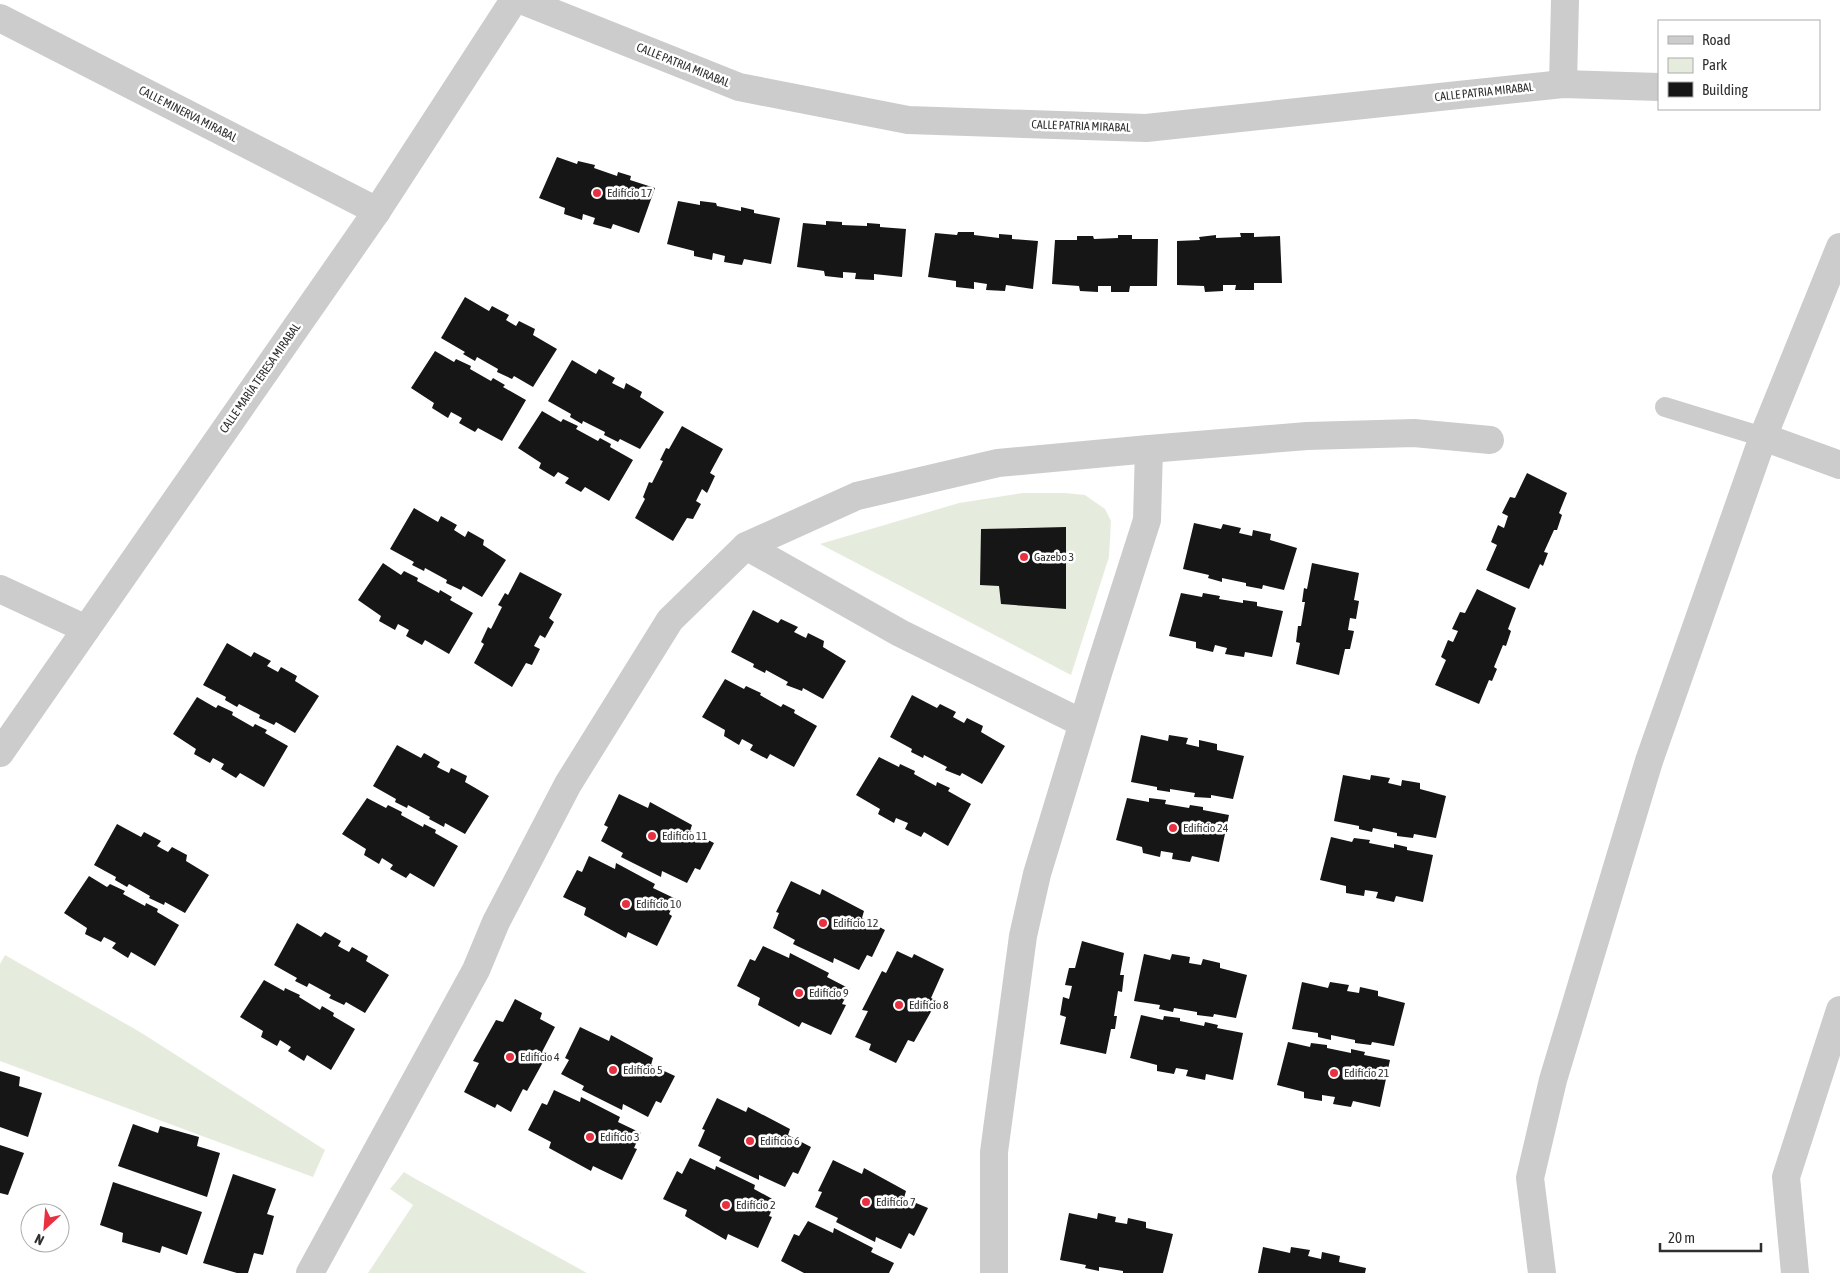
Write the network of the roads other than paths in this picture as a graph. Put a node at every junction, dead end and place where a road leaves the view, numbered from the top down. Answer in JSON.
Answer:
{"nodes":[{"id":1,"x":514,"y":0,"type":"edge"},
{"id":2,"x":521,"y":0,"type":"edge"},
{"id":3,"x":1565,"y":0,"type":"edge"},
{"id":4,"x":0,"y":18,"type":"edge"},
{"id":5,"x":1562,"y":84,"type":"junction"},
{"id":6,"x":1658,"y":87,"type":"edge"},
{"id":7,"x":376,"y":210,"type":"junction"},
{"id":8,"x":1840,"y":247,"type":"edge"},
{"id":9,"x":1665,"y":407,"type":"dead end"},
{"id":10,"x":1763,"y":437,"type":"junction"},
{"id":11,"x":1490,"y":440,"type":"dead end"},
{"id":12,"x":1149,"y":449,"type":"junction"},
{"id":13,"x":1840,"y":465,"type":"edge"},
{"id":14,"x":746,"y":546,"type":"junction"},
{"id":15,"x":0,"y":589,"type":"edge"},
{"id":16,"x":86,"y":629,"type":"junction"},
{"id":17,"x":1082,"y":723,"type":"junction"},
{"id":18,"x":0,"y":752,"type":"edge"},
{"id":19,"x":1840,"y":1010,"type":"edge"},
{"id":20,"x":310,"y":1273,"type":"edge"},
{"id":21,"x":994,"y":1273,"type":"edge"},
{"id":22,"x":1542,"y":1273,"type":"edge"},
{"id":23,"x":1795,"y":1273,"type":"edge"}],
"edges":[{"from":1,"to":7,"type":"street","name":"CALLE MARÍA TERESA MIRABAL"},
{"from":2,"to":5,"type":"street","name":"CALLE PATRIA MIRABAL"},
{"from":3,"to":5,"type":"street"},
{"from":4,"to":7,"type":"street","name":"CALLE MINERVA MIRABAL"},
{"from":5,"to":6,"type":"street","name":"CALLE PATRIA MIRABAL"},
{"from":7,"to":16,"type":"street","name":"CALLE MARÍA TERESA MIRABAL"},
{"from":8,"to":10,"type":"street"},
{"from":9,"to":10,"type":"lane"},
{"from":10,"to":13,"type":"street"},
{"from":10,"to":22,"type":"street"},
{"from":11,"to":12,"type":"street"},
{"from":12,"to":14,"type":"street"},
{"from":12,"to":17,"type":"street"},
{"from":14,"to":17,"type":"street"},
{"from":14,"to":20,"type":"street"},
{"from":15,"to":16,"type":"street"},
{"from":16,"to":18,"type":"street","name":"CALLE MARÍA TERESA MIRABAL"},
{"from":17,"to":21,"type":"street"},
{"from":19,"to":23,"type":"street"}]}
